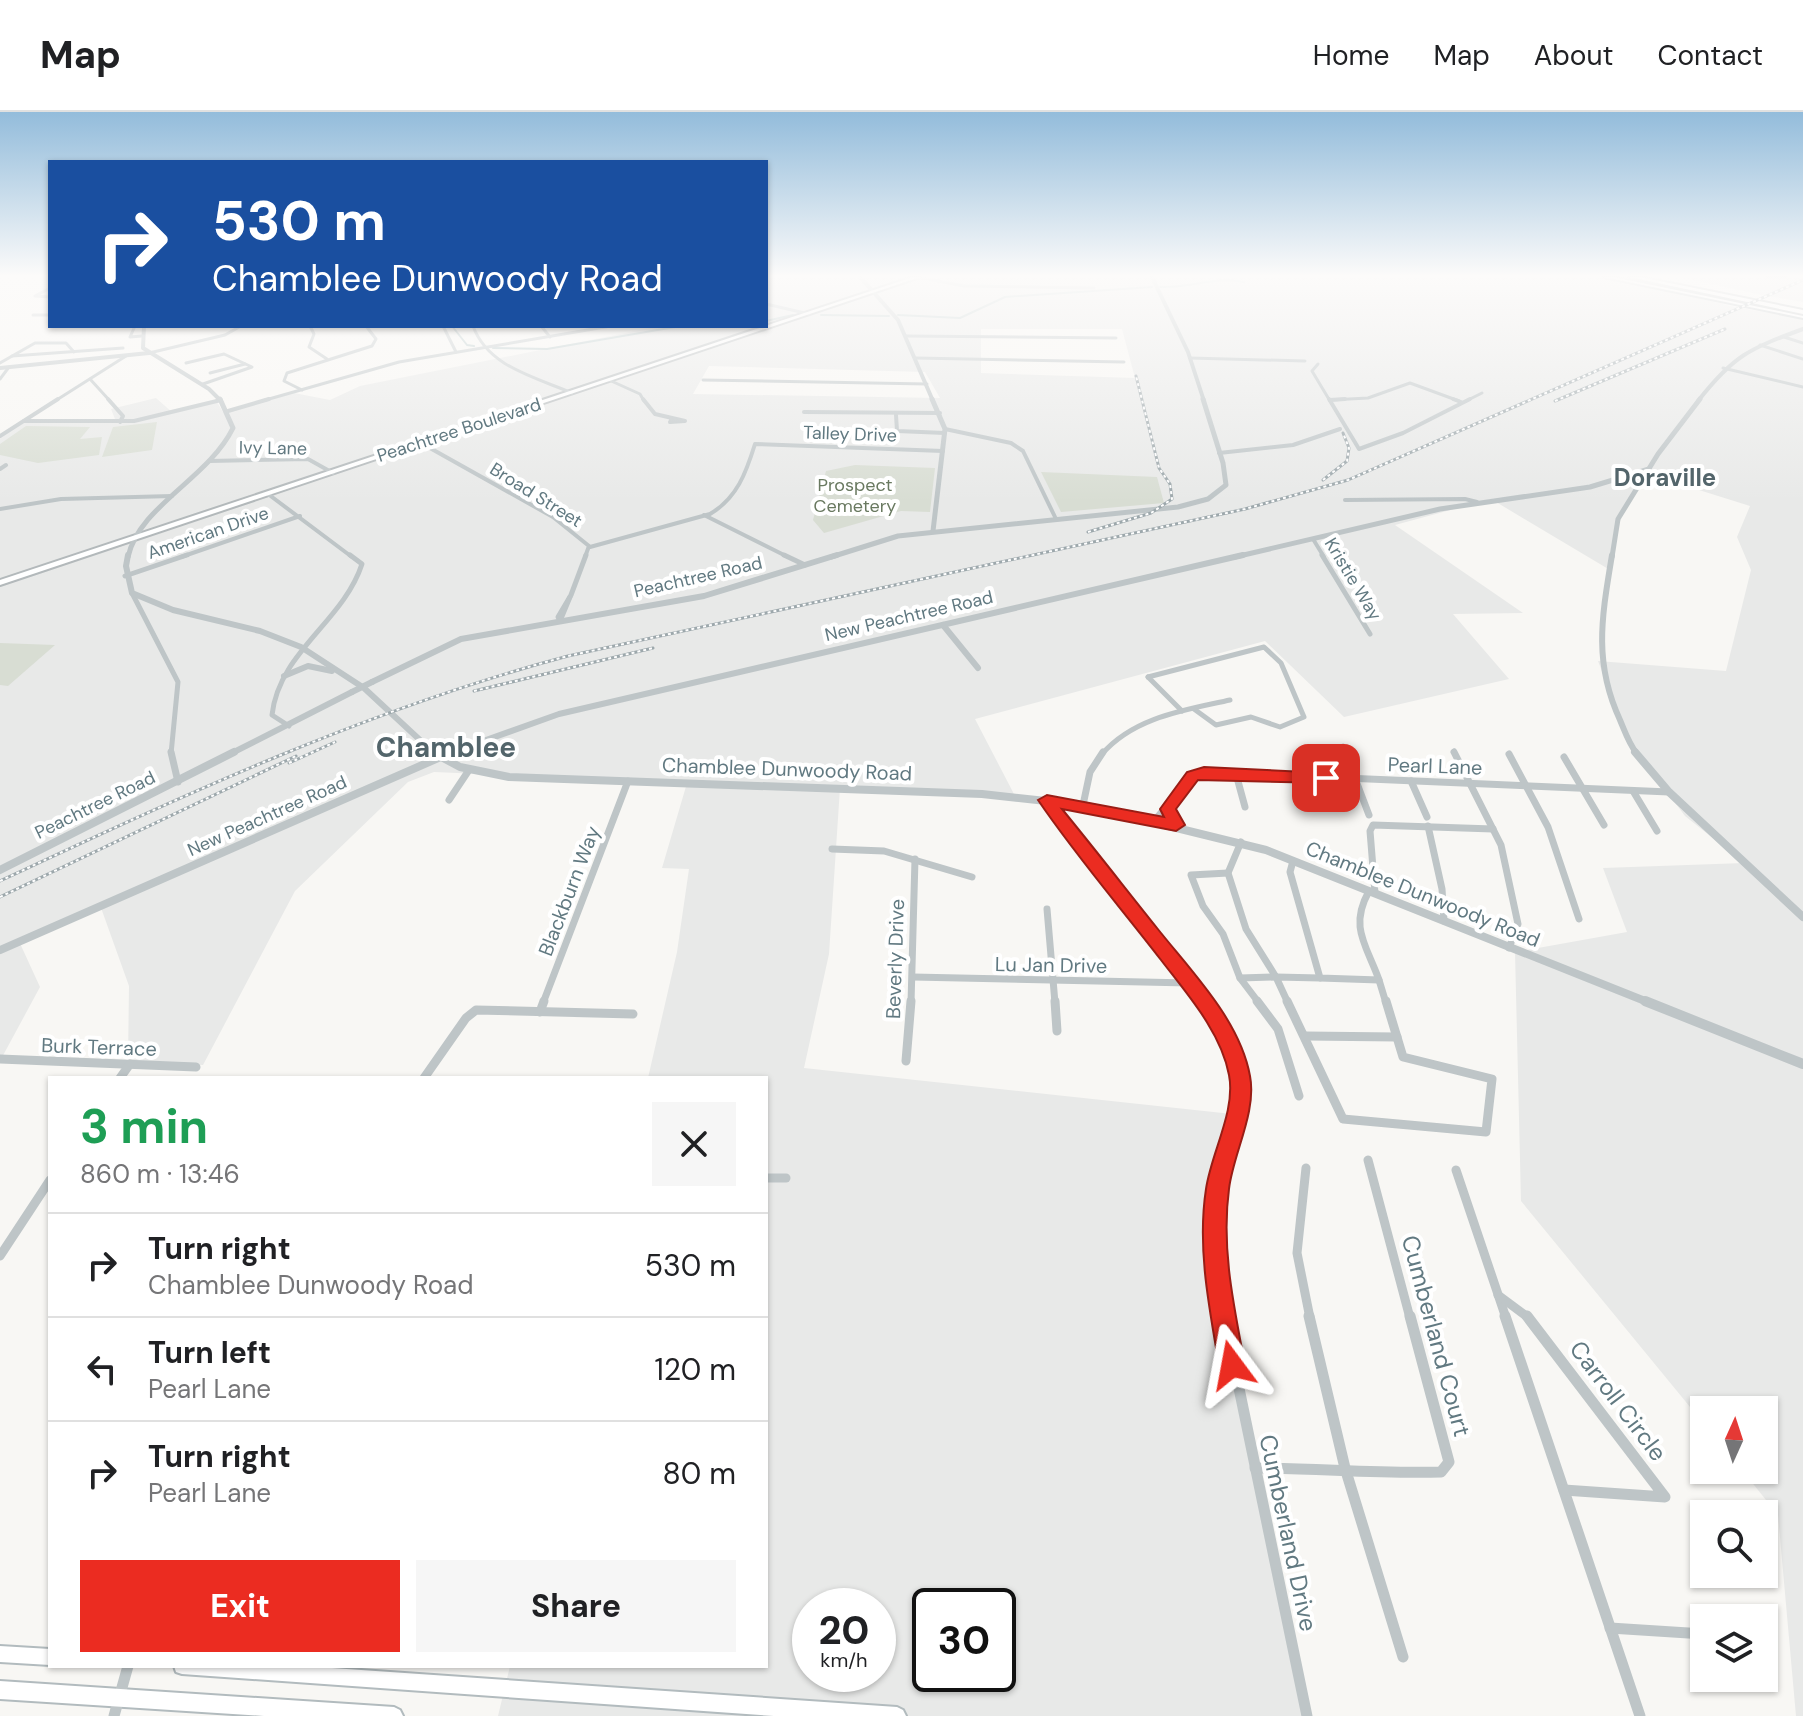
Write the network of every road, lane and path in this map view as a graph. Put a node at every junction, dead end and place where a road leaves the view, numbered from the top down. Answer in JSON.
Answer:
{"nodes":[{"id":1,"x":25,"y":352,"type":"edge"},
{"id":2,"x":74,"y":352,"type":"edge"},
{"id":3,"x":154,"y":352,"type":"edge"},
{"id":4,"x":316,"y":352,"type":"edge"},
{"id":5,"x":354,"y":352,"type":"edge"},
{"id":6,"x":456,"y":352,"type":"edge"},
{"id":7,"x":488,"y":352,"type":"edge"},
{"id":8,"x":694,"y":352,"type":"edge"},
{"id":9,"x":913,"y":352,"type":"edge"},
{"id":10,"x":1187,"y":352,"type":"edge"},
{"id":11,"x":1749,"y":352,"type":"edge"},
{"id":12,"x":1781,"y":352,"type":"edge"},
{"id":13,"x":149,"y":353,"type":"junction"},
{"id":14,"x":126,"y":356,"type":"junction"},
{"id":15,"x":16,"y":357,"type":"junction"},
{"id":16,"x":916,"y":358,"type":"junction"},
{"id":17,"x":1190,"y":358,"type":"junction"},
{"id":18,"x":1803,"y":359,"type":"edge"},
{"id":19,"x":329,"y":360,"type":"junction"},
{"id":20,"x":1124,"y":362,"type":"dead end"},
{"id":21,"x":186,"y":363,"type":"dead end"},
{"id":22,"x":245,"y":364,"type":"junction"},
{"id":23,"x":1318,"y":364,"type":"dead end"},
{"id":24,"x":0,"y":365,"type":"edge"},
{"id":25,"x":9,"y":367,"type":"junction"},
{"id":26,"x":1723,"y":368,"type":"junction"},
{"id":27,"x":219,"y":371,"type":"junction"},
{"id":28,"x":1312,"y":371,"type":"junction"},
{"id":29,"x":210,"y":373,"type":"dead end"},
{"id":30,"x":225,"y":375,"type":"dead end"},
{"id":31,"x":0,"y":379,"type":"edge"},
{"id":32,"x":90,"y":379,"type":"junction"},
{"id":33,"x":609,"y":380,"type":"junction"},
{"id":34,"x":703,"y":380,"type":"dead end"},
{"id":35,"x":203,"y":384,"type":"junction"},
{"id":36,"x":927,"y":384,"type":"junction"},
{"id":37,"x":1803,"y":387,"type":"edge"},
{"id":38,"x":302,"y":390,"type":"junction"},
{"id":39,"x":572,"y":393,"type":"junction"},
{"id":40,"x":1482,"y":393,"type":"dead end"},
{"id":41,"x":221,"y":400,"type":"junction"},
{"id":42,"x":1330,"y":400,"type":"junction"},
{"id":43,"x":1462,"y":402,"type":"junction"},
{"id":44,"x":228,"y":411,"type":"junction"},
{"id":45,"x":804,"y":412,"type":"dead end"},
{"id":46,"x":940,"y":413,"type":"junction"},
{"id":47,"x":896,"y":415,"type":"junction"},
{"id":48,"x":672,"y":419,"type":"dead end"},
{"id":49,"x":24,"y":421,"type":"junction"},
{"id":50,"x":120,"y":422,"type":"junction"},
{"id":51,"x":926,"y":425,"type":"dead end"},
{"id":52,"x":1340,"y":429,"type":"dead end"},
{"id":53,"x":945,"y":431,"type":"junction"},
{"id":54,"x":927,"y":432,"type":"junction"},
{"id":55,"x":0,"y":436,"type":"edge"},
{"id":56,"x":421,"y":443,"type":"junction"},
{"id":57,"x":943,"y":451,"type":"junction"},
{"id":58,"x":1219,"y":453,"type":"junction"},
{"id":59,"x":209,"y":461,"type":"junction"},
{"id":60,"x":6,"y":465,"type":"dead end"},
{"id":61,"x":0,"y":469,"type":"edge"},
{"id":62,"x":1649,"y":469,"type":"junction"},
{"id":63,"x":333,"y":473,"type":"junction"},
{"id":64,"x":268,"y":494,"type":"junction"},
{"id":65,"x":170,"y":498,"type":"junction"},
{"id":66,"x":1345,"y":500,"type":"dead end"},
{"id":67,"x":1477,"y":502,"type":"junction"},
{"id":68,"x":0,"y":509,"type":"edge"},
{"id":69,"x":704,"y":515,"type":"junction"},
{"id":70,"x":300,"y":516,"type":"junction"},
{"id":71,"x":1056,"y":519,"type":"junction"},
{"id":72,"x":144,"y":525,"type":"junction"},
{"id":73,"x":174,"y":526,"type":"junction"},
{"id":74,"x":933,"y":531,"type":"junction"},
{"id":75,"x":1313,"y":539,"type":"junction"},
{"id":76,"x":130,"y":541,"type":"junction"},
{"id":77,"x":590,"y":547,"type":"junction"},
{"id":78,"x":97,"y":551,"type":"junction"},
{"id":79,"x":126,"y":554,"type":"junction"},
{"id":80,"x":805,"y":565,"type":"junction"},
{"id":81,"x":125,"y":576,"type":"junction"},
{"id":82,"x":0,"y":583,"type":"edge"},
{"id":83,"x":132,"y":593,"type":"junction"},
{"id":84,"x":560,"y":621,"type":"junction"},
{"id":85,"x":943,"y":625,"type":"junction"},
{"id":86,"x":1370,"y":634,"type":"dead end"},
{"id":87,"x":304,"y":649,"type":"junction"},
{"id":88,"x":978,"y":668,"type":"dead end"},
{"id":89,"x":343,"y":675,"type":"junction"},
{"id":90,"x":284,"y":676,"type":"junction"},
{"id":91,"x":1230,"y":700,"type":"dead end"},
{"id":92,"x":1194,"y":709,"type":"junction"},
{"id":93,"x":1182,"y":711,"type":"junction"},
{"id":94,"x":289,"y":726,"type":"junction"},
{"id":95,"x":419,"y":744,"type":"junction"},
{"id":96,"x":468,"y":746,"type":"junction"},
{"id":97,"x":1343,"y":746,"type":"dead end"},
{"id":98,"x":1454,"y":751,"type":"dead end"},
{"id":99,"x":1509,"y":754,"type":"dead end"},
{"id":100,"x":1564,"y":757,"type":"dead end"},
{"id":101,"x":438,"y":758,"type":"junction"},
{"id":102,"x":460,"y":767,"type":"junction"},
{"id":103,"x":410,"y":770,"type":"junction"},
{"id":104,"x":469,"y":770,"type":"junction"},
{"id":105,"x":1236,"y":774,"type":"junction"},
{"id":106,"x":1356,"y":779,"type":"junction"},
{"id":107,"x":628,"y":781,"type":"junction"},
{"id":108,"x":1411,"y":781,"type":"junction"},
{"id":109,"x":178,"y":782,"type":"junction"},
{"id":110,"x":1470,"y":784,"type":"junction"},
{"id":111,"x":1527,"y":786,"type":"junction"},
{"id":112,"x":1583,"y":788,"type":"junction"},
{"id":113,"x":1633,"y":791,"type":"junction"},
{"id":114,"x":1669,"y":792,"type":"junction"},
{"id":115,"x":449,"y":800,"type":"dead end"},
{"id":116,"x":1047,"y":800,"type":"junction"},
{"id":117,"x":1083,"y":805,"type":"junction"},
{"id":118,"x":1245,"y":807,"type":"dead end"},
{"id":119,"x":1168,"y":809,"type":"junction"},
{"id":120,"x":1369,"y":815,"type":"dead end"},
{"id":121,"x":1427,"y":817,"type":"dead end"},
{"id":122,"x":1155,"y":820,"type":"junction"},
{"id":123,"x":1176,"y":825,"type":"junction"},
{"id":124,"x":1604,"y":825,"type":"dead end"},
{"id":125,"x":1428,"y":826,"type":"junction"},
{"id":126,"x":1493,"y":829,"type":"junction"},
{"id":127,"x":1657,"y":831,"type":"dead end"},
{"id":128,"x":1241,"y":842,"type":"junction"},
{"id":129,"x":832,"y":849,"type":"dead end"},
{"id":130,"x":915,"y":859,"type":"junction"},
{"id":131,"x":1293,"y":861,"type":"junction"},
{"id":132,"x":0,"y":870,"type":"edge"},
{"id":133,"x":1226,"y":873,"type":"junction"},
{"id":134,"x":972,"y":877,"type":"dead end"},
{"id":135,"x":1372,"y":892,"type":"junction"},
{"id":136,"x":1047,"y":909,"type":"dead end"},
{"id":137,"x":1803,"y":917,"type":"edge"},
{"id":138,"x":1579,"y":919,"type":"dead end"},
{"id":139,"x":1444,"y":921,"type":"junction"},
{"id":140,"x":1509,"y":948,"type":"junction"},
{"id":141,"x":0,"y":950,"type":"edge"},
{"id":142,"x":913,"y":977,"type":"junction"},
{"id":143,"x":1276,"y":977,"type":"junction"},
{"id":144,"x":1240,"y":978,"type":"junction"},
{"id":145,"x":1320,"y":978,"type":"junction"},
{"id":146,"x":1379,"y":980,"type":"junction"},
{"id":147,"x":1051,"y":982,"type":"junction"},
{"id":148,"x":1189,"y":983,"type":"junction"},
{"id":149,"x":540,"y":1012,"type":"junction"},
{"id":150,"x":633,"y":1014,"type":"dead end"},
{"id":151,"x":1057,"y":1031,"type":"dead end"},
{"id":152,"x":1306,"y":1036,"type":"junction"},
{"id":153,"x":1397,"y":1037,"type":"junction"},
{"id":154,"x":0,"y":1059,"type":"edge"},
{"id":155,"x":906,"y":1061,"type":"dead end"},
{"id":156,"x":130,"y":1064,"type":"junction"},
{"id":157,"x":1803,"y":1064,"type":"edge"},
{"id":158,"x":196,"y":1067,"type":"dead end"},
{"id":159,"x":121,"y":1076,"type":"edge"},
{"id":160,"x":425,"y":1076,"type":"edge"},
{"id":161,"x":1299,"y":1096,"type":"dead end"},
{"id":162,"x":1368,"y":1160,"type":"dead end"},
{"id":163,"x":1306,"y":1168,"type":"dead end"},
{"id":164,"x":1456,"y":1170,"type":"dead end"},
{"id":165,"x":768,"y":1178,"type":"edge"},
{"id":166,"x":786,"y":1178,"type":"dead end"},
{"id":167,"x":48,"y":1183,"type":"edge"},
{"id":168,"x":0,"y":1256,"type":"edge"},
{"id":169,"x":1498,"y":1295,"type":"junction"},
{"id":170,"x":1255,"y":1468,"type":"junction"},
{"id":171,"x":1345,"y":1468,"type":"junction"},
{"id":172,"x":1564,"y":1490,"type":"junction"},
{"id":173,"x":1610,"y":1628,"type":"junction"},
{"id":174,"x":1690,"y":1633,"type":"edge"},
{"id":175,"x":0,"y":1654,"type":"edge"},
{"id":176,"x":48,"y":1657,"type":"edge"},
{"id":177,"x":1403,"y":1657,"type":"dead end"},
{"id":178,"x":127,"y":1668,"type":"edge"},
{"id":179,"x":211,"y":1668,"type":"edge"},
{"id":180,"x":0,"y":1690,"type":"edge"},
{"id":181,"x":118,"y":1698,"type":"junction"},
{"id":182,"x":114,"y":1716,"type":"edge"},
{"id":183,"x":394,"y":1716,"type":"edge"},
{"id":184,"x":897,"y":1716,"type":"edge"},
{"id":185,"x":1307,"y":1716,"type":"edge"},
{"id":186,"x":1640,"y":1716,"type":"edge"}],
"edges":[{"from":1,"to":15,"type":"street"},
{"from":2,"to":15,"type":"street"},
{"from":3,"to":13,"type":"street"},
{"from":4,"to":19,"type":"street"},
{"from":5,"to":19,"type":"street"},
{"from":6,"to":38,"type":"street"},
{"from":7,"to":39,"type":"street"},
{"from":8,"to":33,"type":"highway","name":"Peachtree Boulevard"},
{"from":9,"to":16,"type":"street"},
{"from":10,"to":17,"type":"street","name":"Peachtree Road"},
{"from":11,"to":26,"type":"street"},
{"from":12,"to":18,"type":"street"},
{"from":13,"to":14,"type":"street"},
{"from":13,"to":35,"type":"street"},
{"from":14,"to":25,"type":"street"},
{"from":14,"to":32,"type":"street"},
{"from":15,"to":24,"type":"street"},
{"from":15,"to":25,"type":"street"},
{"from":16,"to":20,"type":"street"},
{"from":16,"to":36,"type":"street"},
{"from":17,"to":28,"type":"street"},
{"from":17,"to":58,"type":"street","name":"Peachtree Road"},
{"from":19,"to":38,"type":"street"},
{"from":21,"to":22,"type":"street"},
{"from":22,"to":27,"type":"street"},
{"from":22,"to":35,"type":"street"},
{"from":23,"to":28,"type":"street"},
{"from":24,"to":25,"type":"street"},
{"from":25,"to":31,"type":"street"},
{"from":26,"to":37,"type":"street"},
{"from":26,"to":62,"type":"street"},
{"from":27,"to":29,"type":"street"},
{"from":27,"to":30,"type":"street"},
{"from":28,"to":42,"type":"street"},
{"from":32,"to":49,"type":"street"},
{"from":32,"to":50,"type":"street"},
{"from":33,"to":39,"type":"highway","name":"Peachtree Boulevard"},
{"from":33,"to":48,"type":"street"},
{"from":34,"to":36,"type":"street"},
{"from":35,"to":41,"type":"street"},
{"from":36,"to":46,"type":"street"},
{"from":38,"to":44,"type":"street"},
{"from":39,"to":56,"type":"highway","name":"Peachtree Boulevard"},
{"from":40,"to":43,"type":"street"},
{"from":41,"to":44,"type":"street"},
{"from":41,"to":50,"type":"street"},
{"from":42,"to":43,"type":"street"},
{"from":42,"to":43,"type":"street"},
{"from":44,"to":59,"type":"street"},
{"from":45,"to":47,"type":"street"},
{"from":46,"to":47,"type":"street"},
{"from":46,"to":53,"type":"street"},
{"from":47,"to":54,"type":"street"},
{"from":49,"to":50,"type":"street"},
{"from":49,"to":55,"type":"street"},
{"from":51,"to":54,"type":"street"},
{"from":52,"to":58,"type":"street"},
{"from":53,"to":54,"type":"street"},
{"from":53,"to":57,"type":"street"},
{"from":53,"to":71,"type":"street"},
{"from":56,"to":63,"type":"highway","name":"Peachtree Boulevard"},
{"from":56,"to":77,"type":"street","name":"Broad Street"},
{"from":57,"to":69,"type":"street","name":"Talley Drive"},
{"from":57,"to":74,"type":"street"},
{"from":58,"to":71,"type":"street","name":"Peachtree Road"},
{"from":59,"to":63,"type":"street","name":"Ivy Lane"},
{"from":59,"to":65,"type":"street"},
{"from":60,"to":61,"type":"street"},
{"from":62,"to":67,"type":"street","name":"New Peachtree Road"},
{"from":62,"to":114,"type":"street"},
{"from":63,"to":64,"type":"highway","name":"Peachtree Boulevard"},
{"from":64,"to":70,"type":"street"},
{"from":64,"to":73,"type":"highway","name":"Peachtree Boulevard"},
{"from":65,"to":68,"type":"street"},
{"from":65,"to":72,"type":"street"},
{"from":66,"to":67,"type":"street"},
{"from":67,"to":75,"type":"street","name":"New Peachtree Road"},
{"from":69,"to":77,"type":"street"},
{"from":69,"to":80,"type":"street"},
{"from":70,"to":81,"type":"street","name":"American Drive"},
{"from":70,"to":87,"type":"street"},
{"from":71,"to":74,"type":"street","name":"Peachtree Road"},
{"from":72,"to":73,"type":"highway"},
{"from":72,"to":76,"type":"street"},
{"from":73,"to":76,"type":"highway","name":"Peachtree Boulevard"},
{"from":74,"to":80,"type":"street","name":"Peachtree Road"},
{"from":75,"to":85,"type":"street","name":"New Peachtree Road"},
{"from":75,"to":86,"type":"street","name":"Kristie Way"},
{"from":76,"to":78,"type":"highway","name":"Peachtree Boulevard"},
{"from":76,"to":79,"type":"street"},
{"from":77,"to":84,"type":"street","name":"Broad Street"},
{"from":78,"to":79,"type":"highway"},
{"from":78,"to":82,"type":"highway","name":"Peachtree Boulevard"},
{"from":79,"to":81,"type":"street"},
{"from":80,"to":84,"type":"street","name":"Peachtree Road"},
{"from":81,"to":83,"type":"street"},
{"from":83,"to":87,"type":"street","name":"Chamblee Dunwoody Road"},
{"from":83,"to":109,"type":"street"},
{"from":84,"to":94,"type":"street","name":"Peachtree Road","bridge":true},
{"from":85,"to":88,"type":"street"},
{"from":85,"to":96,"type":"street","name":"New Peachtree Road"},
{"from":87,"to":89,"type":"street","name":"Chamblee Dunwoody Road"},
{"from":87,"to":90,"type":"street"},
{"from":89,"to":90,"type":"street"},
{"from":89,"to":95,"type":"street","name":"Chamblee Dunwoody Road"},
{"from":90,"to":94,"type":"street"},
{"from":91,"to":92,"type":"street"},
{"from":92,"to":93,"type":"street"},
{"from":92,"to":93,"type":"street"},
{"from":93,"to":117,"type":"street"},
{"from":94,"to":109,"type":"street","name":"Peachtree Road"},
{"from":95,"to":101,"type":"street","name":"Chamblee Dunwoody Road"},
{"from":95,"to":103,"type":"street"},
{"from":96,"to":101,"type":"street","name":"New Peachtree Road"},
{"from":96,"to":102,"type":"street"},
{"from":97,"to":106,"type":"street"},
{"from":98,"to":110,"type":"street"},
{"from":99,"to":111,"type":"street"},
{"from":100,"to":112,"type":"street"},
{"from":101,"to":102,"type":"street","name":"Chamblee Dunwoody Road"},
{"from":101,"to":103,"type":"street","name":"New Peachtree Road"},
{"from":102,"to":104,"type":"street","name":"Chamblee Dunwoody Road"},
{"from":103,"to":141,"type":"street","name":"New Peachtree Road"},
{"from":104,"to":107,"type":"street","name":"Chamblee Dunwoody Road"},
{"from":104,"to":115,"type":"street"},
{"from":105,"to":106,"type":"street","name":"Pearl Lane"},
{"from":105,"to":118,"type":"street"},
{"from":105,"to":119,"type":"street","name":"Pearl Lane"},
{"from":106,"to":108,"type":"street","name":"Pearl Lane"},
{"from":106,"to":120,"type":"street"},
{"from":107,"to":116,"type":"street","name":"Chamblee Dunwoody Road"},
{"from":107,"to":149,"type":"street","name":"Blackburn Way"},
{"from":108,"to":110,"type":"street","name":"Pearl Lane"},
{"from":108,"to":121,"type":"street"},
{"from":109,"to":132,"type":"street","name":"Peachtree Road"},
{"from":110,"to":111,"type":"street","name":"Pearl Lane"},
{"from":110,"to":126,"type":"street"},
{"from":111,"to":112,"type":"street","name":"Pearl Lane"},
{"from":111,"to":138,"type":"street"},
{"from":112,"to":113,"type":"street","name":"Pearl Lane"},
{"from":112,"to":124,"type":"street"},
{"from":113,"to":114,"type":"street","name":"Pearl Lane"},
{"from":113,"to":127,"type":"street"},
{"from":114,"to":137,"type":"street"},
{"from":116,"to":117,"type":"street","name":"Chamblee Dunwoody Road"},
{"from":116,"to":148,"type":"street","name":"Cumberland Drive"},
{"from":117,"to":122,"type":"street","name":"Chamblee Dunwoody Road"},
{"from":119,"to":122,"type":"street","name":"Pearl Lane"},
{"from":119,"to":123,"type":"street"},
{"from":122,"to":123,"type":"street","name":"Chamblee Dunwoody Road"},
{"from":123,"to":128,"type":"street","name":"Chamblee Dunwoody Road"},
{"from":125,"to":126,"type":"street"},
{"from":125,"to":135,"type":"street"},
{"from":125,"to":139,"type":"street"},
{"from":126,"to":140,"type":"street"},
{"from":128,"to":131,"type":"street","name":"Chamblee Dunwoody Road"},
{"from":128,"to":133,"type":"street"},
{"from":129,"to":130,"type":"street"},
{"from":130,"to":134,"type":"street"},
{"from":130,"to":142,"type":"street","name":"Beverly Drive"},
{"from":131,"to":135,"type":"street","name":"Chamblee Dunwoody Road"},
{"from":131,"to":145,"type":"street"},
{"from":133,"to":143,"type":"street"},
{"from":133,"to":144,"type":"street"},
{"from":135,"to":139,"type":"street","name":"Chamblee Dunwoody Road"},
{"from":135,"to":146,"type":"street"},
{"from":136,"to":147,"type":"street"},
{"from":139,"to":140,"type":"street","name":"Chamblee Dunwoody Road"},
{"from":140,"to":157,"type":"street","name":"Chamblee Dunwoody Road"},
{"from":142,"to":147,"type":"street","name":"Lu Jan Drive"},
{"from":142,"to":155,"type":"street","name":"Beverly Drive"},
{"from":143,"to":144,"type":"street"},
{"from":143,"to":145,"type":"street"},
{"from":143,"to":152,"type":"street"},
{"from":144,"to":161,"type":"street"},
{"from":145,"to":146,"type":"street"},
{"from":146,"to":153,"type":"street"},
{"from":147,"to":148,"type":"street","name":"Lu Jan Drive"},
{"from":147,"to":151,"type":"street"},
{"from":148,"to":170,"type":"street","name":"Cumberland Drive"},
{"from":149,"to":150,"type":"street"},
{"from":149,"to":160,"type":"street"},
{"from":152,"to":153,"type":"street"},
{"from":152,"to":153,"type":"street"},
{"from":154,"to":156,"type":"street","name":"Burk Terrace"},
{"from":156,"to":158,"type":"street","name":"Burk Terrace"},
{"from":156,"to":159,"type":"street"},
{"from":162,"to":171,"type":"street","name":"Cumberland Court"},
{"from":163,"to":171,"type":"street"},
{"from":164,"to":169,"type":"street"},
{"from":165,"to":166,"type":"street"},
{"from":167,"to":168,"type":"street"},
{"from":169,"to":172,"type":"street"},
{"from":169,"to":172,"type":"street","name":"Carroll Circle"},
{"from":170,"to":171,"type":"street","name":"Cumberland Court"},
{"from":170,"to":185,"type":"street","name":"Cumberland Drive"},
{"from":171,"to":177,"type":"street"},
{"from":172,"to":173,"type":"street"},
{"from":173,"to":174,"type":"street"},
{"from":173,"to":186,"type":"street"},
{"from":175,"to":176,"type":"main road"},
{"from":178,"to":181,"type":"street"},
{"from":179,"to":184,"type":"main road"},
{"from":180,"to":181,"type":"main road"},
{"from":181,"to":182,"type":"street"},
{"from":181,"to":183,"type":"main road"}]}
